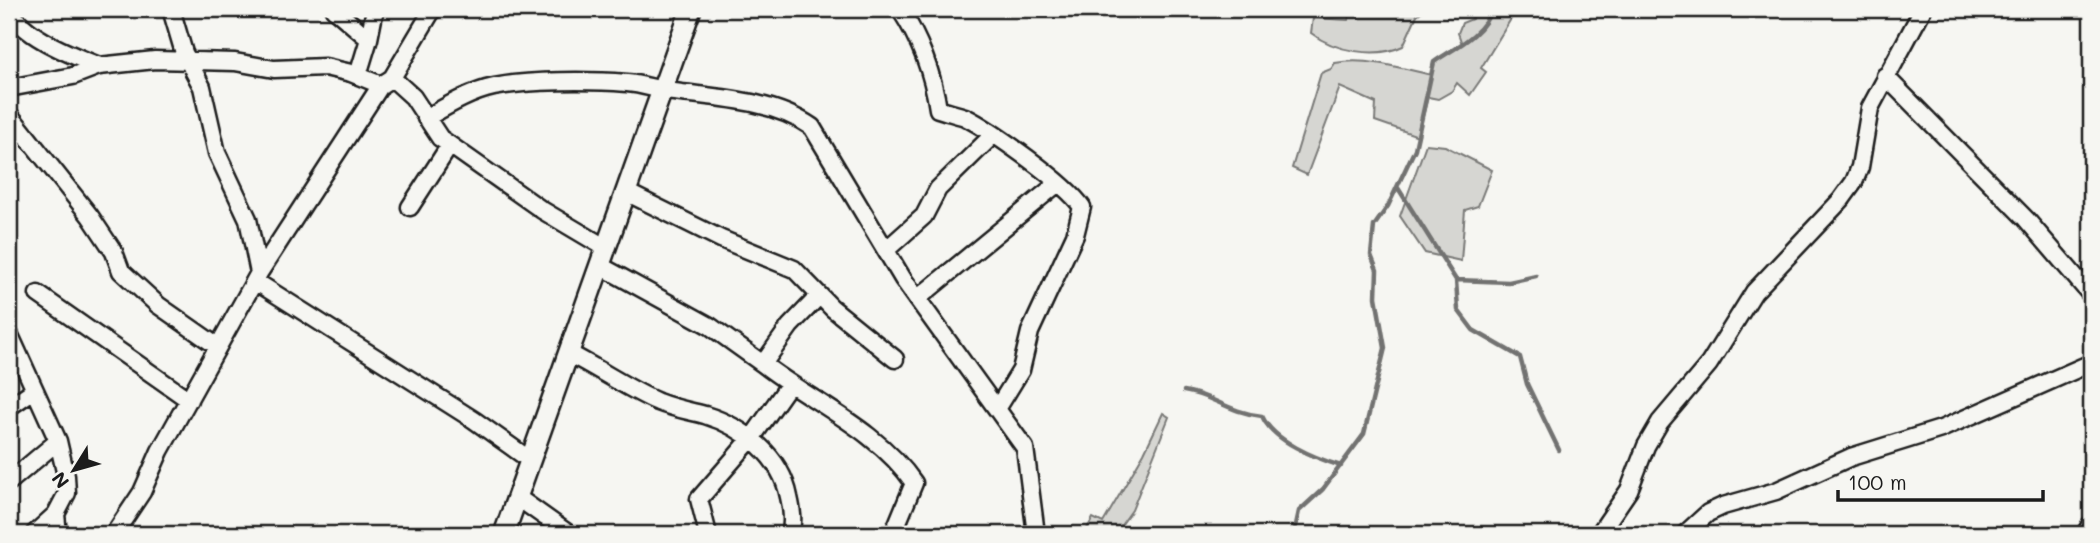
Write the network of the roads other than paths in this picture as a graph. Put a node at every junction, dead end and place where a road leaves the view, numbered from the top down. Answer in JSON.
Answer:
{"nodes":[{"id":1,"x":10,"y":9,"type":"edge"},
{"id":2,"x":172,"y":9,"type":"edge"},
{"id":3,"x":334,"y":9,"type":"edge"},
{"id":4,"x":375,"y":9,"type":"edge"},
{"id":5,"x":433,"y":9,"type":"edge"},
{"id":6,"x":691,"y":9,"type":"edge"},
{"id":7,"x":900,"y":9,"type":"edge"},
{"id":8,"x":1923,"y":9,"type":"edge"},
{"id":9,"x":369,"y":39,"type":"junction"},
{"id":10,"x":190,"y":63,"type":"junction"},
{"id":11,"x":99,"y":66,"type":"junction"},
{"id":12,"x":358,"y":75,"type":"junction"},
{"id":13,"x":1885,"y":76,"type":"junction"},
{"id":14,"x":386,"y":82,"type":"junction"},
{"id":15,"x":9,"y":88,"type":"edge"},
{"id":16,"x":662,"y":91,"type":"junction"},
{"id":17,"x":9,"y":114,"type":"edge"},
{"id":18,"x":426,"y":118,"type":"junction"},
{"id":19,"x":993,"y":135,"type":"junction"},
{"id":20,"x":450,"y":145,"type":"junction"},
{"id":21,"x":1058,"y":183,"type":"junction"},
{"id":22,"x":626,"y":192,"type":"junction"},
{"id":23,"x":410,"y":207,"type":"dead end"},
{"id":24,"x":886,"y":250,"type":"junction"},
{"id":25,"x":603,"y":257,"type":"junction"},
{"id":26,"x":257,"y":277,"type":"junction"},
{"id":27,"x":38,"y":294,"type":"dead end"},
{"id":28,"x":2091,"y":295,"type":"edge"},
{"id":29,"x":819,"y":296,"type":"junction"},
{"id":30,"x":916,"y":299,"type":"junction"},
{"id":31,"x":9,"y":332,"type":"edge"},
{"id":32,"x":218,"y":347,"type":"junction"},
{"id":33,"x":568,"y":353,"type":"junction"},
{"id":34,"x":895,"y":359,"type":"dead end"},
{"id":35,"x":2091,"y":363,"type":"edge"},
{"id":36,"x":763,"y":364,"type":"junction"},
{"id":37,"x":789,"y":385,"type":"junction"},
{"id":38,"x":34,"y":390,"type":"junction"},
{"id":39,"x":188,"y":400,"type":"junction"},
{"id":40,"x":9,"y":407,"type":"edge"},
{"id":41,"x":997,"y":410,"type":"junction"},
{"id":42,"x":751,"y":439,"type":"junction"},
{"id":43,"x":58,"y":441,"type":"junction"},
{"id":44,"x":530,"y":460,"type":"junction"},
{"id":45,"x":9,"y":482,"type":"edge"},
{"id":46,"x":517,"y":497,"type":"junction"},
{"id":47,"x":56,"y":514,"type":"junction"},
{"id":48,"x":2091,"y":524,"type":"edge"},
{"id":49,"x":34,"y":534,"type":"edge"},
{"id":50,"x":58,"y":534,"type":"edge"},
{"id":51,"x":114,"y":534,"type":"edge"},
{"id":52,"x":504,"y":534,"type":"edge"},
{"id":53,"x":569,"y":534,"type":"edge"},
{"id":54,"x":708,"y":534,"type":"edge"},
{"id":55,"x":790,"y":534,"type":"edge"},
{"id":56,"x":893,"y":534,"type":"edge"},
{"id":57,"x":1036,"y":534,"type":"edge"},
{"id":58,"x":1600,"y":534,"type":"edge"},
{"id":59,"x":1685,"y":534,"type":"edge"},
{"id":60,"x":2085,"y":534,"type":"edge"}],
"edges":[{"from":1,"to":11,"type":"street"},
{"from":2,"to":10,"type":"street"},
{"from":3,"to":9,"type":"street"},
{"from":4,"to":9,"type":"street"},
{"from":5,"to":14,"type":"street"},
{"from":6,"to":16,"type":"street"},
{"from":7,"to":19,"type":"street"},
{"from":8,"to":13,"type":"street"},
{"from":9,"to":12,"type":"street"},
{"from":10,"to":11,"type":"street"},
{"from":10,"to":12,"type":"street"},
{"from":10,"to":26,"type":"street"},
{"from":11,"to":15,"type":"street"},
{"from":12,"to":14,"type":"street"},
{"from":13,"to":28,"type":"street"},
{"from":13,"to":58,"type":"street"},
{"from":14,"to":18,"type":"street"},
{"from":14,"to":26,"type":"street"},
{"from":16,"to":18,"type":"street"},
{"from":16,"to":22,"type":"street"},
{"from":16,"to":24,"type":"street"},
{"from":17,"to":32,"type":"street"},
{"from":18,"to":20,"type":"street"},
{"from":19,"to":21,"type":"street"},
{"from":19,"to":24,"type":"street"},
{"from":20,"to":23,"type":"street"},
{"from":20,"to":25,"type":"street"},
{"from":21,"to":30,"type":"street"},
{"from":21,"to":41,"type":"street"},
{"from":22,"to":25,"type":"street"},
{"from":22,"to":29,"type":"street"},
{"from":24,"to":30,"type":"street"},
{"from":25,"to":33,"type":"street"},
{"from":25,"to":36,"type":"street"},
{"from":26,"to":32,"type":"street"},
{"from":26,"to":44,"type":"street"},
{"from":27,"to":39,"type":"street"},
{"from":29,"to":34,"type":"street"},
{"from":29,"to":36,"type":"street"},
{"from":30,"to":41,"type":"street"},
{"from":31,"to":38,"type":"street"},
{"from":32,"to":39,"type":"street"},
{"from":33,"to":42,"type":"street"},
{"from":33,"to":44,"type":"street"},
{"from":35,"to":59,"type":"street"},
{"from":36,"to":37,"type":"street"},
{"from":37,"to":42,"type":"street"},
{"from":37,"to":56,"type":"street"},
{"from":38,"to":40,"type":"street"},
{"from":38,"to":43,"type":"street"},
{"from":39,"to":51,"type":"street"},
{"from":41,"to":57,"type":"street"},
{"from":42,"to":54,"type":"street"},
{"from":42,"to":55,"type":"street"},
{"from":43,"to":45,"type":"street"},
{"from":43,"to":47,"type":"street"},
{"from":44,"to":46,"type":"street"},
{"from":46,"to":52,"type":"street"},
{"from":46,"to":53,"type":"street"},
{"from":47,"to":49,"type":"street"},
{"from":47,"to":50,"type":"street"},
{"from":48,"to":60,"type":"street"}]}
